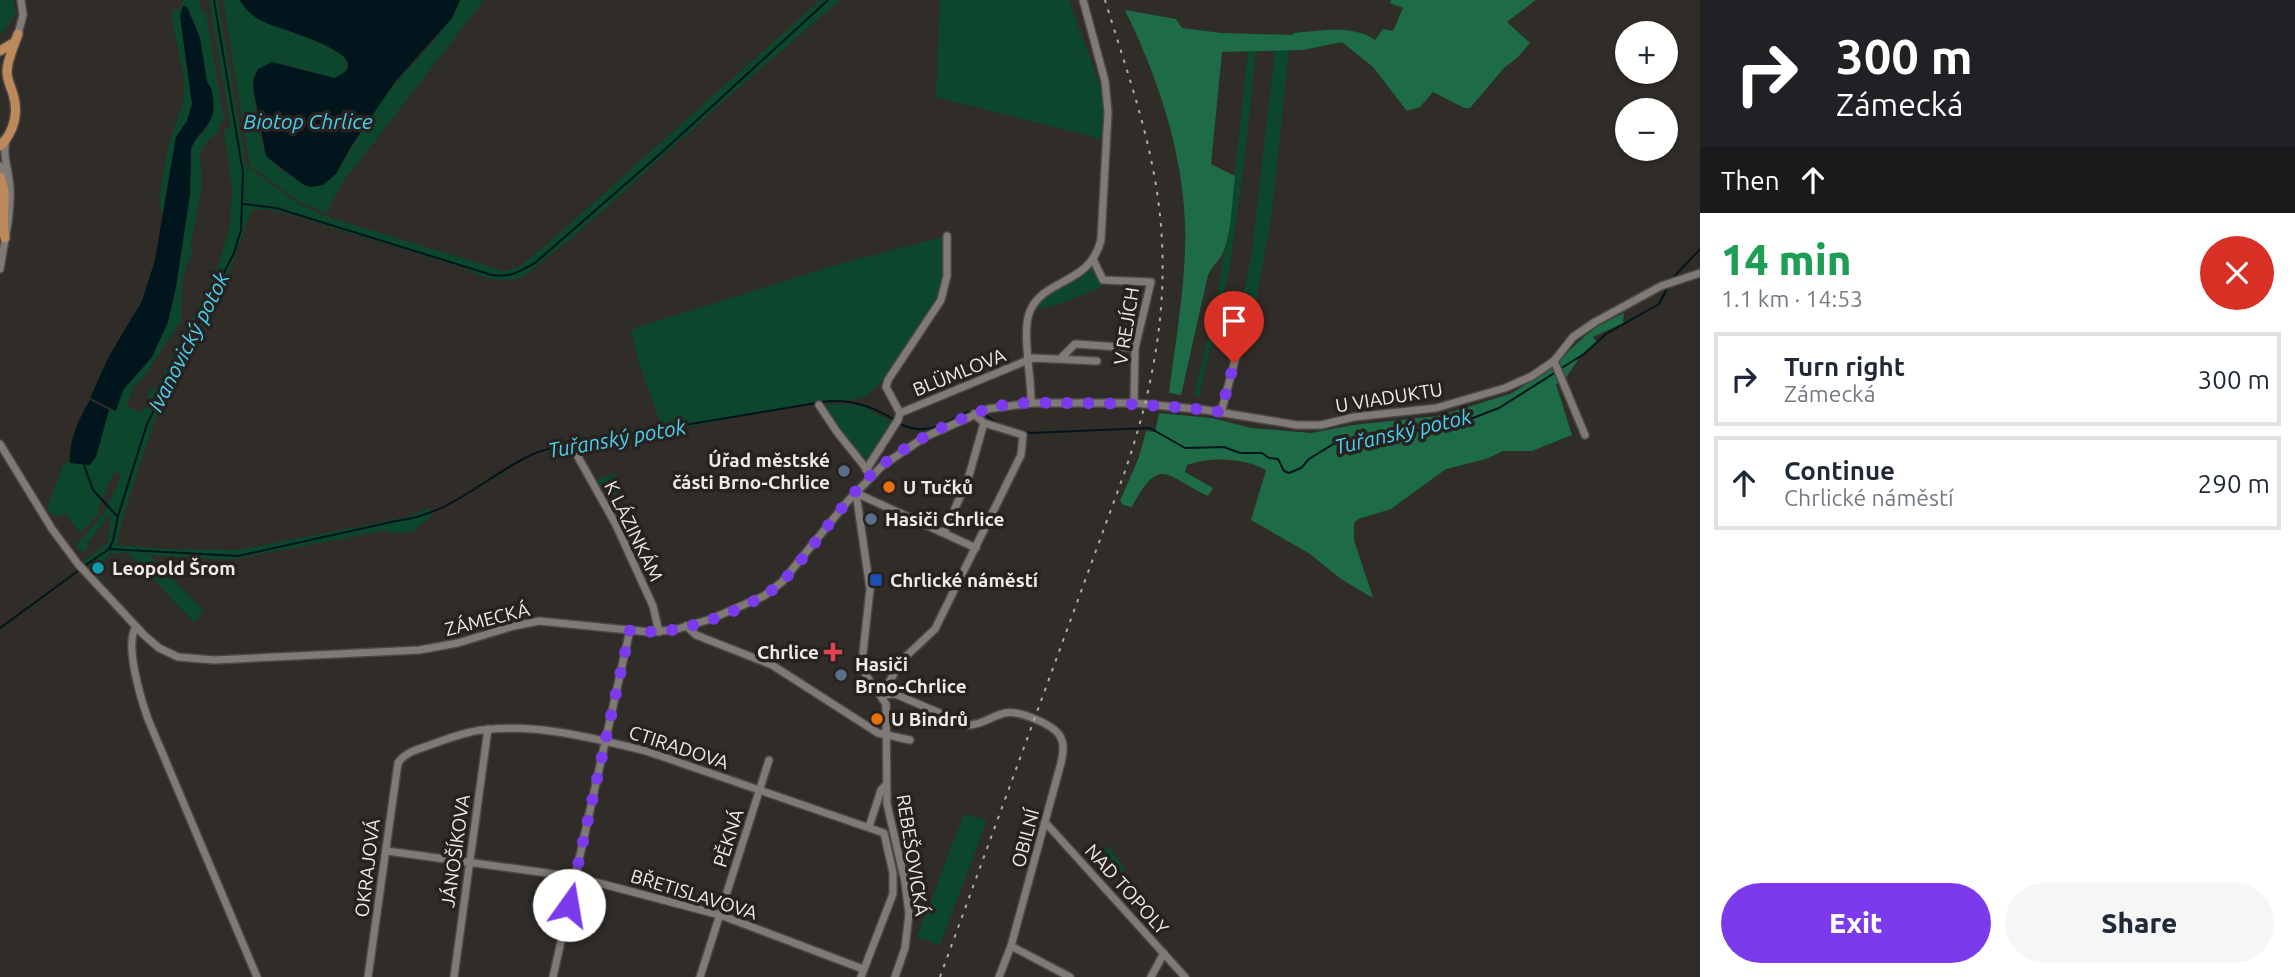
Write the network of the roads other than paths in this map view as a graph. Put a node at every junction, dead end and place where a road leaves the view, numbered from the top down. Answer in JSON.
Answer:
{"nodes":[{"id":1,"x":21,"y":0,"type":"edge"},
{"id":2,"x":1083,"y":0,"type":"edge"},
{"id":3,"x":15,"y":38,"type":"junction"},
{"id":4,"x":0,"y":51,"type":"edge"},
{"id":5,"x":0,"y":59,"type":"edge"},
{"id":6,"x":0,"y":72,"type":"edge"},
{"id":7,"x":9,"y":83,"type":"junction"},
{"id":8,"x":3,"y":143,"type":"edge"},
{"id":9,"x":0,"y":166,"type":"edge"},
{"id":10,"x":0,"y":177,"type":"edge"},
{"id":11,"x":10,"y":184,"type":"junction"},
{"id":12,"x":947,"y":236,"type":"dead end"},
{"id":13,"x":5,"y":238,"type":"junction"},
{"id":14,"x":1093,"y":259,"type":"junction"},
{"id":15,"x":0,"y":269,"type":"edge"},
{"id":16,"x":1700,"y":273,"type":"edge"},
{"id":17,"x":1240,"y":341,"type":"dead end"},
{"id":18,"x":1135,"y":348,"type":"junction"},
{"id":19,"x":1061,"y":358,"type":"junction"},
{"id":20,"x":1029,"y":361,"type":"junction"},
{"id":21,"x":1097,"y":361,"type":"dead end"},
{"id":22,"x":1554,"y":361,"type":"junction"},
{"id":23,"x":1031,"y":403,"type":"junction"},
{"id":24,"x":1133,"y":403,"type":"junction"},
{"id":25,"x":819,"y":405,"type":"dead end"},
{"id":26,"x":1221,"y":412,"type":"junction"},
{"id":27,"x":974,"y":414,"type":"junction"},
{"id":28,"x":898,"y":419,"type":"junction"},
{"id":29,"x":984,"y":423,"type":"junction"},
{"id":30,"x":1585,"y":435,"type":"dead end"},
{"id":31,"x":0,"y":444,"type":"edge"},
{"id":32,"x":573,"y":449,"type":"dead end"},
{"id":33,"x":869,"y":472,"type":"junction"},
{"id":34,"x":856,"y":493,"type":"junction"},
{"id":35,"x":944,"y":533,"type":"junction"},
{"id":36,"x":976,"y":548,"type":"junction"},
{"id":37,"x":686,"y":626,"type":"junction"},
{"id":38,"x":136,"y":627,"type":"junction"},
{"id":39,"x":630,"y":630,"type":"junction"},
{"id":40,"x":659,"y":632,"type":"junction"},
{"id":41,"x":882,"y":695,"type":"junction"},
{"id":42,"x":488,"y":729,"type":"junction"},
{"id":43,"x":887,"y":734,"type":"junction"},
{"id":44,"x":910,"y":740,"type":"dead end"},
{"id":45,"x":607,"y":741,"type":"junction"},
{"id":46,"x":769,"y":760,"type":"dead end"},
{"id":47,"x":398,"y":762,"type":"joint"},
{"id":48,"x":886,"y":785,"type":"junction"},
{"id":49,"x":760,"y":790,"type":"junction"},
{"id":50,"x":1045,"y":822,"type":"junction"},
{"id":51,"x":869,"y":827,"type":"junction"},
{"id":52,"x":387,"y":851,"type":"junction"},
{"id":53,"x":469,"y":862,"type":"junction"},
{"id":54,"x":576,"y":877,"type":"junction"},
{"id":55,"x":720,"y":915,"type":"junction"},
{"id":56,"x":1012,"y":946,"type":"junction"},
{"id":57,"x":1164,"y":953,"type":"junction"},
{"id":58,"x":862,"y":973,"type":"edge"},
{"id":59,"x":257,"y":977,"type":"edge"},
{"id":60,"x":368,"y":977,"type":"edge"},
{"id":61,"x":454,"y":977,"type":"edge"},
{"id":62,"x":554,"y":977,"type":"edge"},
{"id":63,"x":700,"y":977,"type":"edge"},
{"id":64,"x":895,"y":977,"type":"edge"},
{"id":65,"x":999,"y":977,"type":"edge"},
{"id":66,"x":1070,"y":977,"type":"edge"},
{"id":67,"x":1151,"y":977,"type":"edge"},
{"id":68,"x":1185,"y":977,"type":"edge"}],
"edges":[{"from":1,"to":3,"type":"street"},
{"from":2,"to":14,"type":"street"},
{"from":3,"to":4,"type":"main road"},
{"from":3,"to":5,"type":"main road"},
{"from":3,"to":7,"type":"main road"},
{"from":6,"to":7,"type":"main road"},
{"from":7,"to":8,"type":"main road"},
{"from":8,"to":11,"type":"street"},
{"from":9,"to":11,"type":"street"},
{"from":10,"to":13,"type":"main road"},
{"from":11,"to":13,"type":"street"},
{"from":12,"to":28,"type":"street"},
{"from":13,"to":15,"type":"street"},
{"from":14,"to":18,"type":"street","name":"V REJÍCH"},
{"from":14,"to":20,"type":"street"},
{"from":16,"to":22,"type":"street","name":"U VIADUKTU"},
{"from":17,"to":26,"type":"street"},
{"from":18,"to":19,"type":"street"},
{"from":18,"to":24,"type":"street","name":"V REJÍCH"},
{"from":19,"to":20,"type":"street","name":"BLÜMLOVA"},
{"from":19,"to":21,"type":"street"},
{"from":20,"to":23,"type":"street"},
{"from":20,"to":28,"type":"street","name":"BLÜMLOVA"},
{"from":22,"to":26,"type":"street","name":"U VIADUKTU"},
{"from":22,"to":30,"type":"street"},
{"from":23,"to":24,"type":"street","name":"U VIADUKTU"},
{"from":23,"to":27,"type":"street","name":"U VIADUKTU"},
{"from":24,"to":26,"type":"street","name":"U VIADUKTU"},
{"from":25,"to":33,"type":"street"},
{"from":27,"to":29,"type":"street"},
{"from":27,"to":33,"type":"street"},
{"from":28,"to":33,"type":"street"},
{"from":29,"to":35,"type":"street"},
{"from":29,"to":36,"type":"street"},
{"from":31,"to":38,"type":"street","name":"ZÁMECKÁ"},
{"from":32,"to":40,"type":"street","name":"K LÁZINKÁM"},
{"from":33,"to":34,"type":"street"},
{"from":34,"to":35,"type":"street"},
{"from":34,"to":37,"type":"street","name":"ZÁMECKÁ"},
{"from":34,"to":41,"type":"street","name":"REBEŠOVICKÁ"},
{"from":35,"to":36,"type":"street"},
{"from":36,"to":41,"type":"street"},
{"from":37,"to":40,"type":"street","name":"ZÁMECKÁ"},
{"from":37,"to":43,"type":"street"},
{"from":38,"to":39,"type":"street","name":"ZÁMECKÁ"},
{"from":38,"to":59,"type":"street"},
{"from":39,"to":40,"type":"street","name":"ZÁMECKÁ"},
{"from":39,"to":45,"type":"street"},
{"from":41,"to":43,"type":"street","name":"REBEŠOVICKÁ"},
{"from":41,"to":50,"type":"street","name":"OBILNÍ"},
{"from":42,"to":45,"type":"street","name":"CTIRADOVA"},
{"from":42,"to":47,"type":"street","name":"CTIRADOVA"},
{"from":42,"to":53,"type":"street","name":"JÁNOŠÍKOVA"},
{"from":43,"to":44,"type":"street"},
{"from":43,"to":48,"type":"street","name":"REBEŠOVICKÁ"},
{"from":45,"to":49,"type":"street","name":"CTIRADOVA"},
{"from":45,"to":54,"type":"street"},
{"from":46,"to":49,"type":"street","name":"PĚKNÁ"},
{"from":47,"to":52,"type":"street","name":"OKRAJOVÁ"},
{"from":48,"to":51,"type":"street"},
{"from":48,"to":64,"type":"street","name":"REBEŠOVICKÁ"},
{"from":49,"to":51,"type":"street","name":"CTIRADOVA"},
{"from":49,"to":55,"type":"street","name":"PĚKNÁ"},
{"from":50,"to":56,"type":"street","name":"OBILNÍ"},
{"from":50,"to":57,"type":"street","name":"NAD TOPOLY"},
{"from":51,"to":58,"type":"street"},
{"from":52,"to":53,"type":"street","name":"BŘETISLAVOVA"},
{"from":52,"to":60,"type":"street","name":"OKRAJOVÁ"},
{"from":53,"to":54,"type":"street","name":"BŘETISLAVOVA"},
{"from":53,"to":61,"type":"street","name":"JÁNOŠÍKOVA"},
{"from":54,"to":55,"type":"street","name":"BŘETISLAVOVA"},
{"from":54,"to":62,"type":"street"},
{"from":55,"to":58,"type":"street","name":"BŘETISLAVOVA"},
{"from":55,"to":63,"type":"street","name":"PĚKNÁ"},
{"from":56,"to":65,"type":"street","name":"OBILNÍ"},
{"from":56,"to":66,"type":"street"},
{"from":57,"to":67,"type":"street"},
{"from":57,"to":68,"type":"street","name":"NAD TOPOLY"}]}
